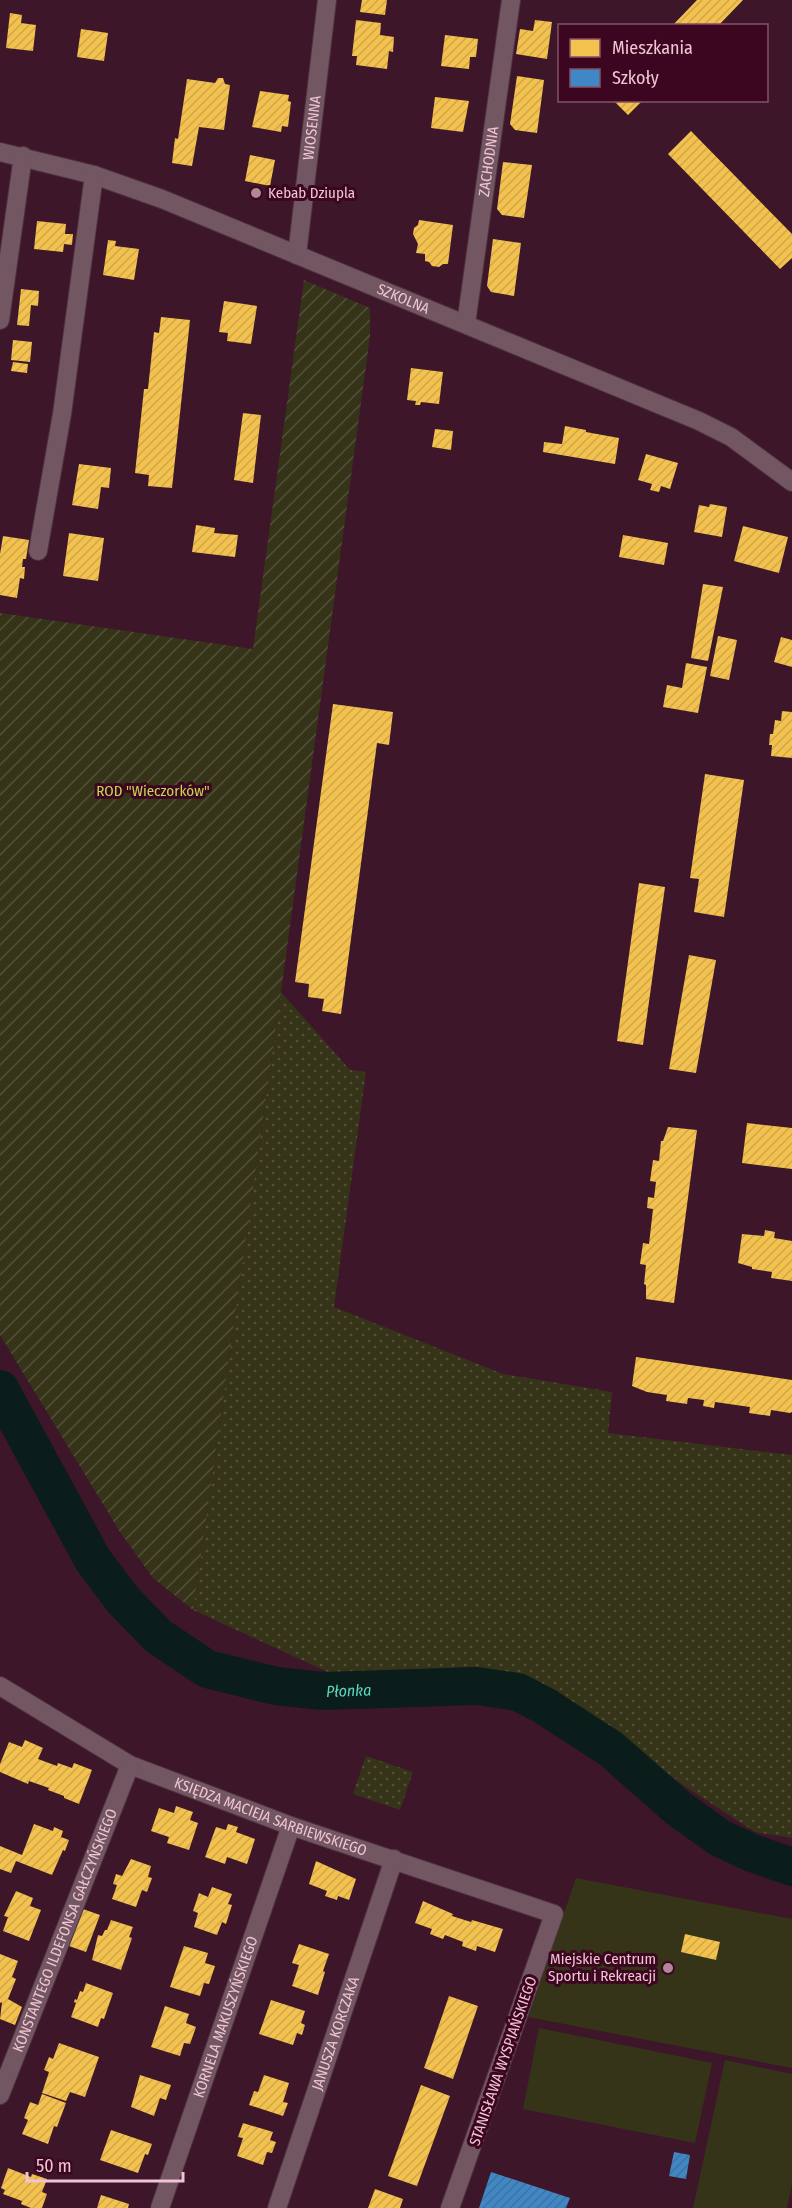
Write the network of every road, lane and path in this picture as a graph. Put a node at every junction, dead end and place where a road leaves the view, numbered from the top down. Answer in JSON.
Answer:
{"nodes":[{"id":1,"x":327,"y":0,"type":"edge"},
{"id":2,"x":512,"y":0,"type":"edge"},
{"id":3,"x":0,"y":152,"type":"edge"},
{"id":4,"x":22,"y":156,"type":"junction"},
{"id":5,"x":94,"y":175,"type":"junction"},
{"id":6,"x":297,"y":255,"type":"junction"},
{"id":7,"x":0,"y":321,"type":"edge"},
{"id":8,"x":466,"y":324,"type":"junction"},
{"id":9,"x":792,"y":482,"type":"edge"},
{"id":10,"x":38,"y":551,"type":"dead end"},
{"id":11,"x":1,"y":1688,"type":"edge"},
{"id":12,"x":130,"y":1765,"type":"junction"},
{"id":13,"x":291,"y":1826,"type":"junction"},
{"id":14,"x":394,"y":1859,"type":"junction"},
{"id":15,"x":554,"y":1914,"type":"joint"},
{"id":16,"x":0,"y":2095,"type":"edge"},
{"id":17,"x":160,"y":2208,"type":"edge"},
{"id":18,"x":277,"y":2208,"type":"edge"},
{"id":19,"x":450,"y":2208,"type":"edge"}],
"edges":[{"from":1,"to":6,"type":"street","name":"WIOSENNA"},
{"from":2,"to":8,"type":"street","name":"ZACHODNIA"},
{"from":3,"to":4,"type":"street","name":"SZKOLNA"},
{"from":4,"to":5,"type":"street","name":"SZKOLNA"},
{"from":4,"to":7,"type":"street"},
{"from":5,"to":6,"type":"street","name":"SZKOLNA"},
{"from":5,"to":10,"type":"street"},
{"from":6,"to":8,"type":"street","name":"SZKOLNA"},
{"from":8,"to":9,"type":"street","name":"SZKOLNA"},
{"from":11,"to":12,"type":"street","name":"KSIĘDZA MACIEJA SARBIEWSKIEGO"},
{"from":12,"to":13,"type":"street","name":"KSIĘDZA MACIEJA SARBIEWSKIEGO"},
{"from":12,"to":16,"type":"street","name":"KONSTANTEGO ILDEFONSA GAŁCZYŃSKIEGO"},
{"from":13,"to":14,"type":"street","name":"KSIĘDZA MACIEJA SARBIEWSKIEGO"},
{"from":13,"to":17,"type":"street","name":"KORNELA MAKUSZYŃSKIEGO"},
{"from":14,"to":15,"type":"street","name":"KSIĘDZA MACIEJA SARBIEWSKIEGO"},
{"from":14,"to":18,"type":"street","name":"JANUSZA KORCZAKA"},
{"from":15,"to":19,"type":"street","name":"STANISŁAWA WYSPIAŃSKIEGO"}]}
